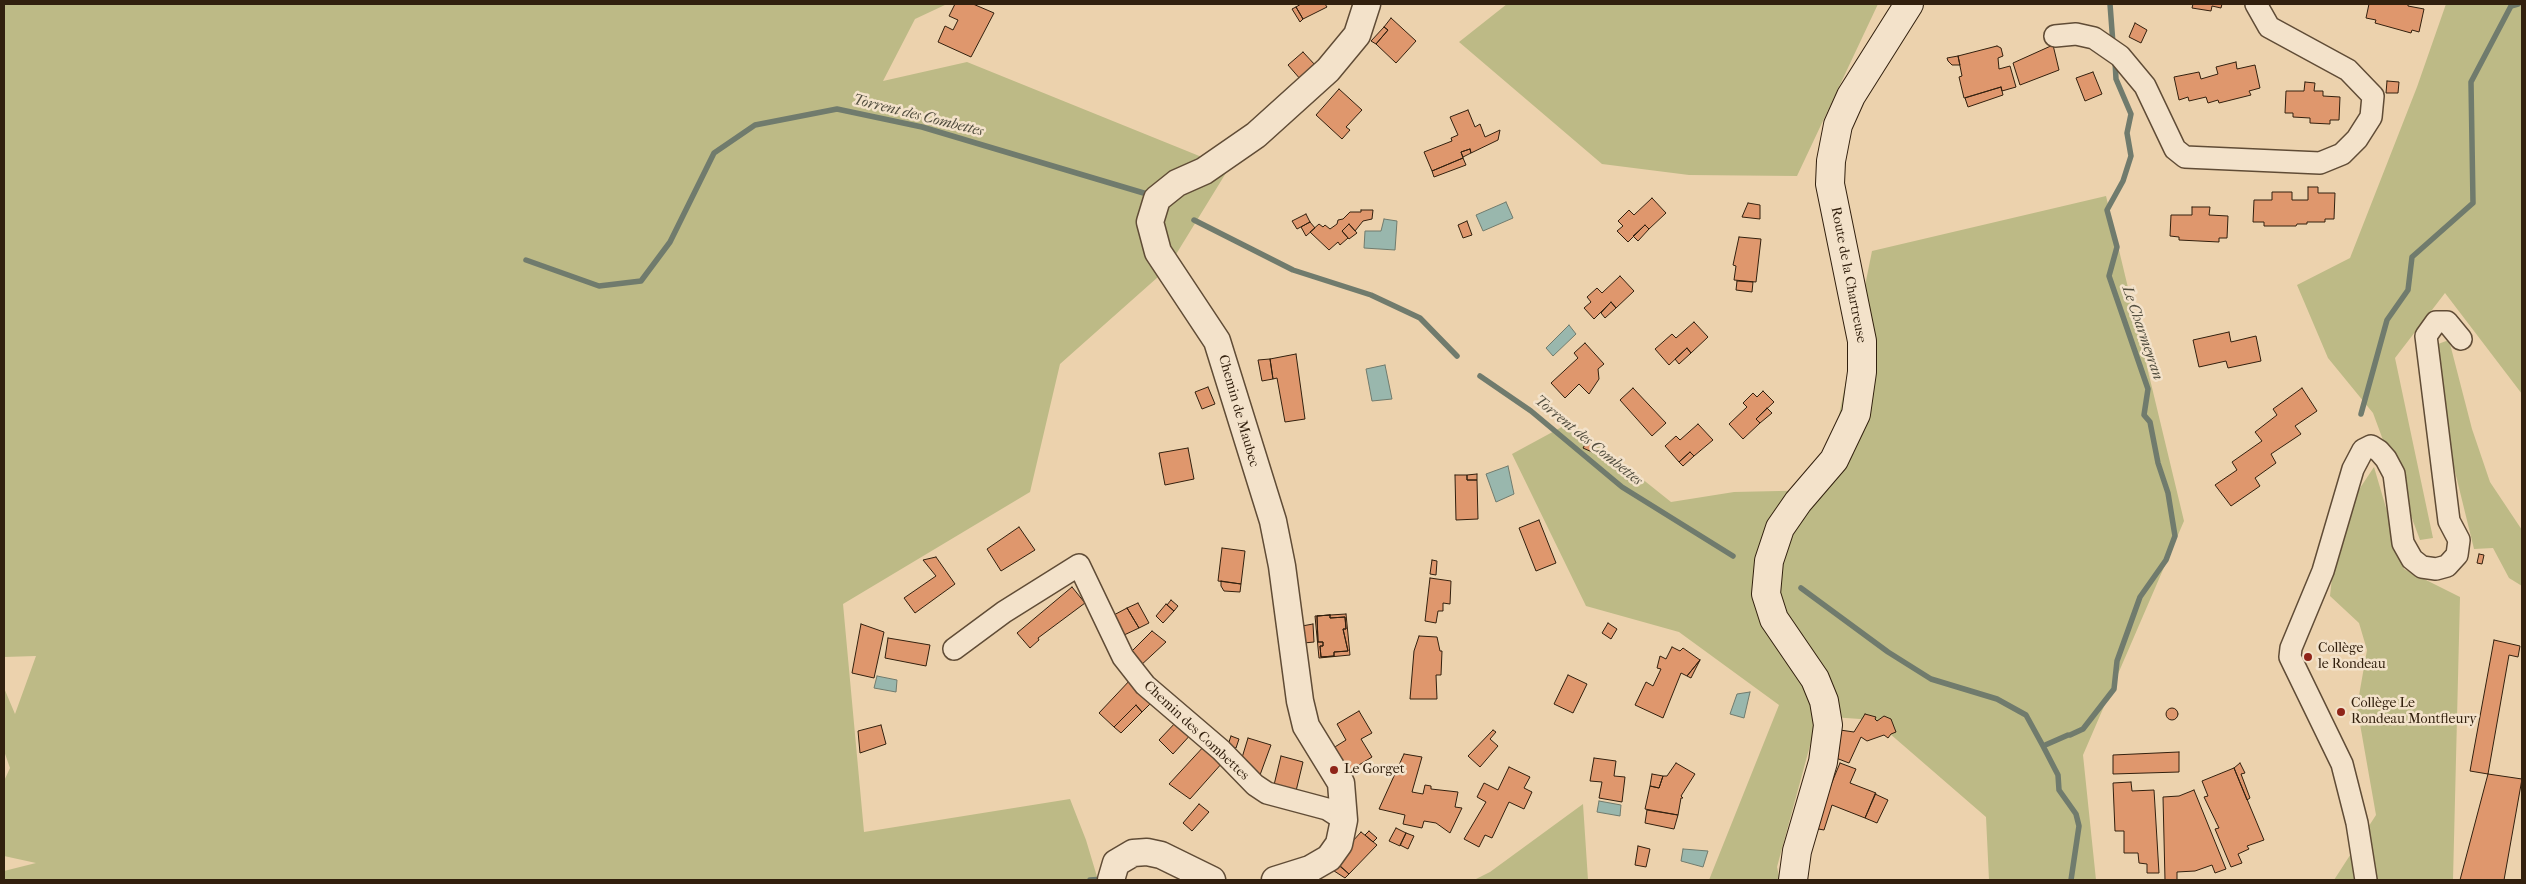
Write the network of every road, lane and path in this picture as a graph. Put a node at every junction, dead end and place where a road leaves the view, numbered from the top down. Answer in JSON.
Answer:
{"nodes":[{"id":1,"x":1367,"y":4,"type":"edge"},
{"id":2,"x":1908,"y":4,"type":"edge"},
{"id":3,"x":2256,"y":4,"type":"edge"},
{"id":4,"x":2055,"y":36,"type":"dead end"},
{"id":5,"x":2461,"y":339,"type":"dead end"},
{"id":6,"x":954,"y":649,"type":"dead end"},
{"id":7,"x":1344,"y":820,"type":"junction"},
{"id":8,"x":1113,"y":872,"type":"edge"},
{"id":9,"x":1212,"y":880,"type":"edge"},
{"id":10,"x":1275,"y":880,"type":"edge"},
{"id":11,"x":1793,"y":880,"type":"edge"},
{"id":12,"x":2366,"y":880,"type":"edge"}],
"edges":[{"from":1,"to":7,"type":"street","name":"Chemin de Maubec"},
{"from":2,"to":11,"type":"main road","name":"Route de la Chartreuse"},
{"from":3,"to":4,"type":"street"},
{"from":5,"to":12,"type":"street"},
{"from":6,"to":7,"type":"street","name":"Chemin des Combettes"},
{"from":7,"to":10,"type":"street","name":"Chemin de Maubec"},
{"from":8,"to":9,"type":"street"}]}
